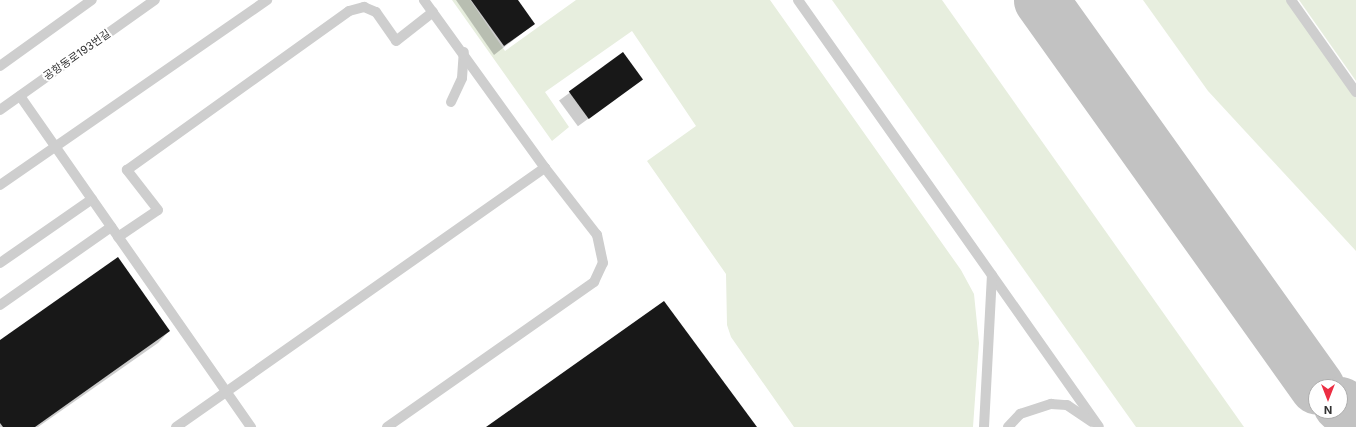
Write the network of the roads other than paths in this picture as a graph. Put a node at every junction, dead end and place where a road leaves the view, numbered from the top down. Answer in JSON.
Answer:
{"nodes":[{"id":1,"x":92,"y":0,"type":"edge"},
{"id":2,"x":154,"y":0,"type":"edge"},
{"id":3,"x":267,"y":0,"type":"edge"},
{"id":4,"x":424,"y":0,"type":"edge"},
{"id":5,"x":798,"y":0,"type":"edge"},
{"id":6,"x":1290,"y":0,"type":"edge"},
{"id":7,"x":433,"y":12,"type":"junction"},
{"id":8,"x":464,"y":52,"type":"junction"},
{"id":9,"x":0,"y":66,"type":"edge"},
{"id":10,"x":1356,"y":92,"type":"edge"},
{"id":11,"x":20,"y":96,"type":"junction"},
{"id":12,"x":451,"y":102,"type":"dead end"},
{"id":13,"x":0,"y":110,"type":"edge"},
{"id":14,"x":54,"y":145,"type":"junction"},
{"id":15,"x":545,"y":168,"type":"junction"},
{"id":16,"x":0,"y":185,"type":"edge"},
{"id":17,"x":92,"y":199,"type":"junction"},
{"id":18,"x":111,"y":227,"type":"junction"},
{"id":19,"x":118,"y":237,"type":"junction"},
{"id":20,"x":0,"y":262,"type":"edge"},
{"id":21,"x":992,"y":275,"type":"junction"},
{"id":22,"x":0,"y":305,"type":"edge"},
{"id":23,"x":227,"y":393,"type":"junction"},
{"id":24,"x":176,"y":427,"type":"edge"},
{"id":25,"x":251,"y":427,"type":"edge"},
{"id":26,"x":387,"y":427,"type":"edge"},
{"id":27,"x":984,"y":427,"type":"edge"},
{"id":28,"x":1008,"y":427,"type":"edge"},
{"id":29,"x":1099,"y":427,"type":"edge"}],
"edges":[{"from":1,"to":9,"type":"lane"},
{"from":2,"to":11,"type":"lane","name":"공항동로193번길"},
{"from":3,"to":14,"type":"lane"},
{"from":4,"to":7,"type":"lane"},
{"from":5,"to":21,"type":"lane"},
{"from":6,"to":10,"type":"lane"},
{"from":7,"to":8,"type":"lane"},
{"from":7,"to":19,"type":"lane"},
{"from":8,"to":12,"type":"lane"},
{"from":8,"to":15,"type":"lane"},
{"from":11,"to":13,"type":"lane","name":"공항동로193번길"},
{"from":11,"to":14,"type":"lane"},
{"from":14,"to":16,"type":"lane"},
{"from":14,"to":17,"type":"lane"},
{"from":15,"to":23,"type":"lane"},
{"from":15,"to":26,"type":"lane"},
{"from":17,"to":18,"type":"lane"},
{"from":17,"to":20,"type":"lane"},
{"from":18,"to":19,"type":"lane"},
{"from":18,"to":22,"type":"lane"},
{"from":19,"to":23,"type":"lane"},
{"from":21,"to":27,"type":"lane"},
{"from":21,"to":29,"type":"lane"},
{"from":23,"to":24,"type":"lane"},
{"from":23,"to":25,"type":"lane"},
{"from":28,"to":29,"type":"lane"}]}
